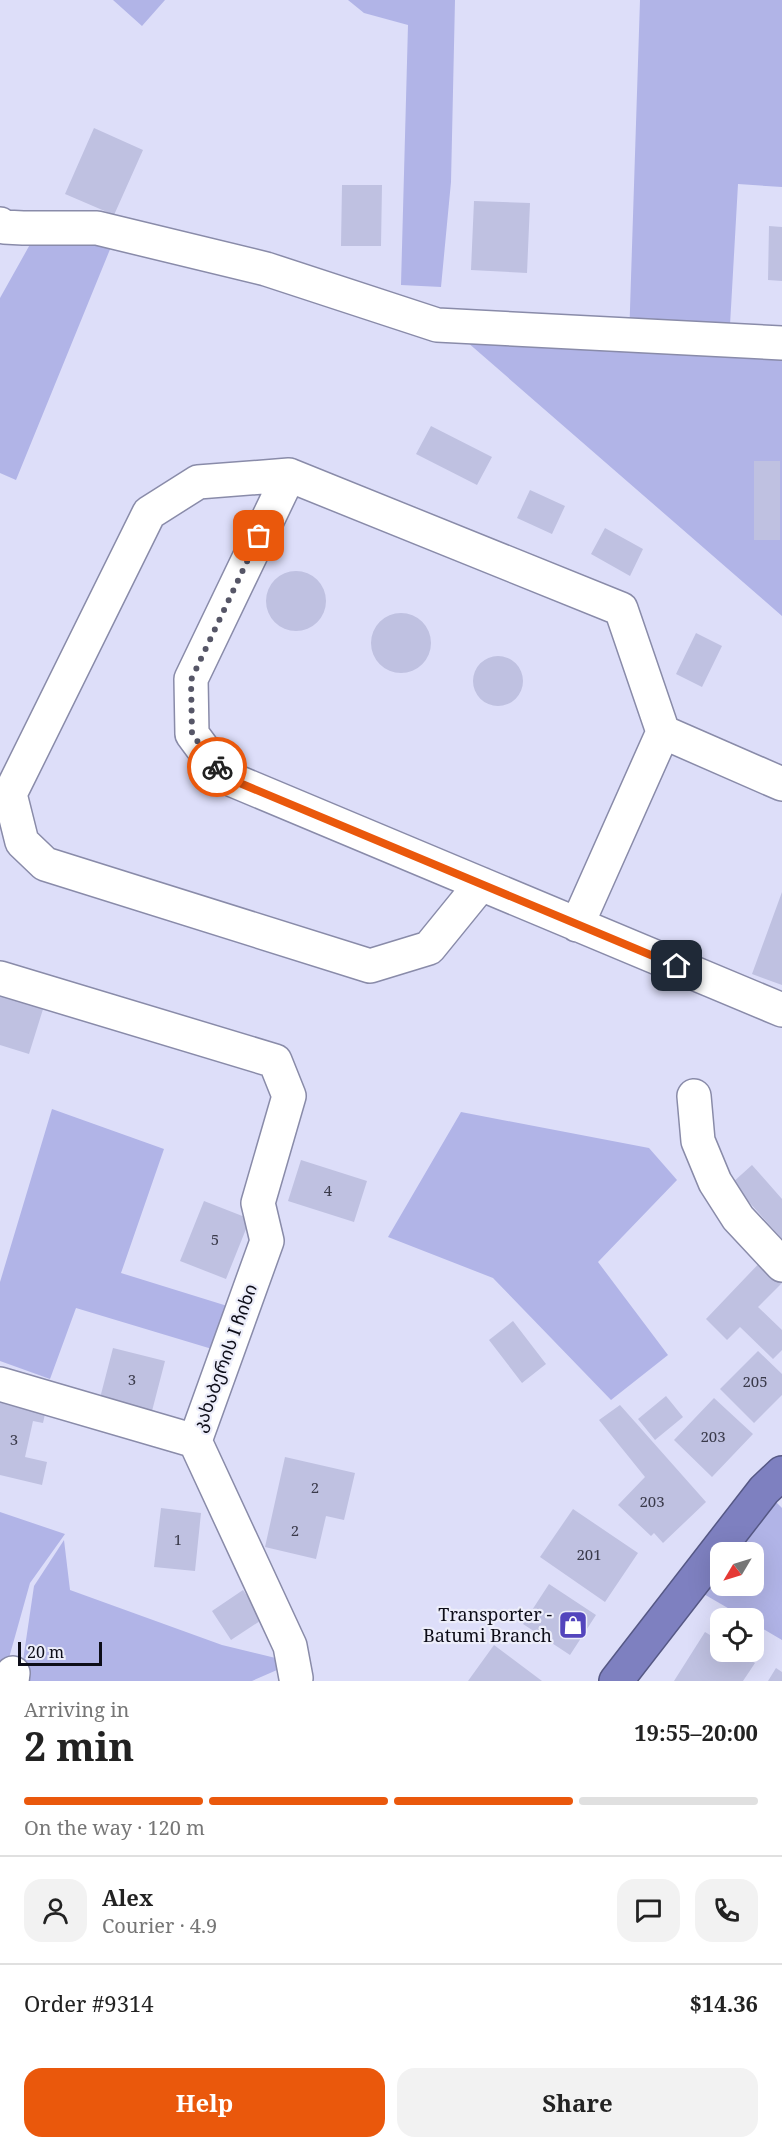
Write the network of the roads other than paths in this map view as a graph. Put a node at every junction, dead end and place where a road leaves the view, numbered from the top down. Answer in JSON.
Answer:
{"nodes":[{"id":1,"x":0,"y":224,"type":"edge"},
{"id":2,"x":782,"y":343,"type":"edge"},
{"id":3,"x":289,"y":474,"type":"junction"},
{"id":4,"x":663,"y":732,"type":"junction"},
{"id":5,"x":782,"y":784,"type":"edge"},
{"id":6,"x":481,"y":884,"type":"junction"},
{"id":7,"x":585,"y":928,"type":"junction"},
{"id":8,"x":0,"y":978,"type":"edge"},
{"id":9,"x":782,"y":1010,"type":"edge"},
{"id":10,"x":694,"y":1096,"type":"dead end"},
{"id":11,"x":782,"y":1265,"type":"edge"},
{"id":12,"x":0,"y":1384,"type":"edge"},
{"id":13,"x":195,"y":1441,"type":"junction"},
{"id":14,"x":782,"y":1473,"type":"edge"},
{"id":15,"x":295,"y":1680,"type":"edge"},
{"id":16,"x":616,"y":1681,"type":"edge"}],
"edges":[{"from":1,"to":2,"type":"street"},
{"from":3,"to":4,"type":"street"},
{"from":3,"to":6,"type":"street"},
{"from":3,"to":6,"type":"street"},
{"from":4,"to":5,"type":"street"},
{"from":4,"to":7,"type":"street"},
{"from":6,"to":7,"type":"street"},
{"from":7,"to":9,"type":"street"},
{"from":8,"to":13,"type":"street","name":"კახაბერის I ჩიხი"},
{"from":10,"to":11,"type":"street"},
{"from":12,"to":13,"type":"street"},
{"from":13,"to":15,"type":"street","name":"კახაბერის I ჩიხი"},
{"from":14,"to":16,"type":"highway"}]}
